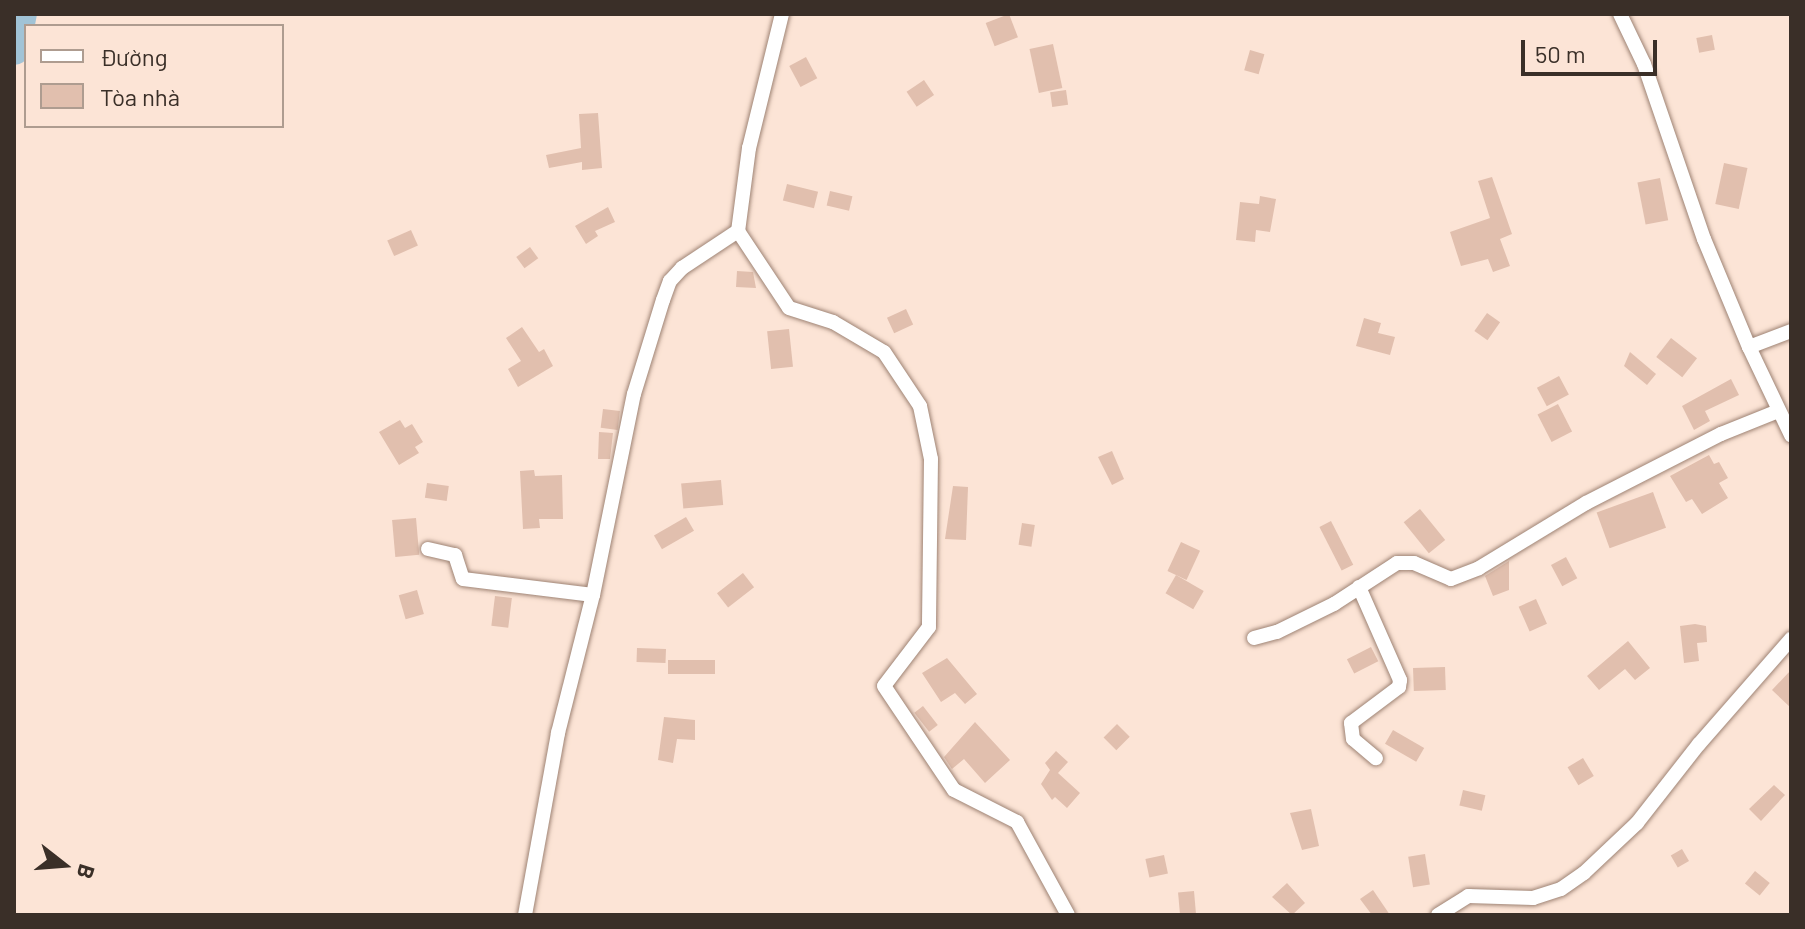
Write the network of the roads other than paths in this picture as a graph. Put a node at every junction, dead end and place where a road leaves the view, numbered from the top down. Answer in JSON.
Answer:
{"nodes":[{"id":1,"x":782,"y":14,"type":"edge"},
{"id":2,"x":1620,"y":14,"type":"edge"},
{"id":3,"x":738,"y":231,"type":"junction"},
{"id":4,"x":1791,"y":331,"type":"edge"},
{"id":5,"x":1749,"y":347,"type":"junction"},
{"id":6,"x":1778,"y":411,"type":"junction"},
{"id":7,"x":1791,"y":435,"type":"edge"},
{"id":8,"x":428,"y":549,"type":"dead end"},
{"id":9,"x":1359,"y":587,"type":"junction"},
{"id":10,"x":593,"y":595,"type":"junction"},
{"id":11,"x":1254,"y":638,"type":"dead end"},
{"id":12,"x":1791,"y":639,"type":"edge"},
{"id":13,"x":1376,"y":758,"type":"dead end"},
{"id":14,"x":525,"y":915,"type":"edge"},
{"id":15,"x":1068,"y":915,"type":"edge"},
{"id":16,"x":1438,"y":915,"type":"edge"}],
"edges":[{"from":1,"to":3,"type":"street"},
{"from":2,"to":5,"type":"street"},
{"from":3,"to":10,"type":"street"},
{"from":3,"to":15,"type":"street"},
{"from":4,"to":5,"type":"street"},
{"from":5,"to":6,"type":"street"},
{"from":6,"to":7,"type":"street"},
{"from":6,"to":9,"type":"street"},
{"from":8,"to":10,"type":"street"},
{"from":9,"to":11,"type":"street"},
{"from":9,"to":13,"type":"street"},
{"from":10,"to":14,"type":"street"},
{"from":12,"to":16,"type":"street"}]}
